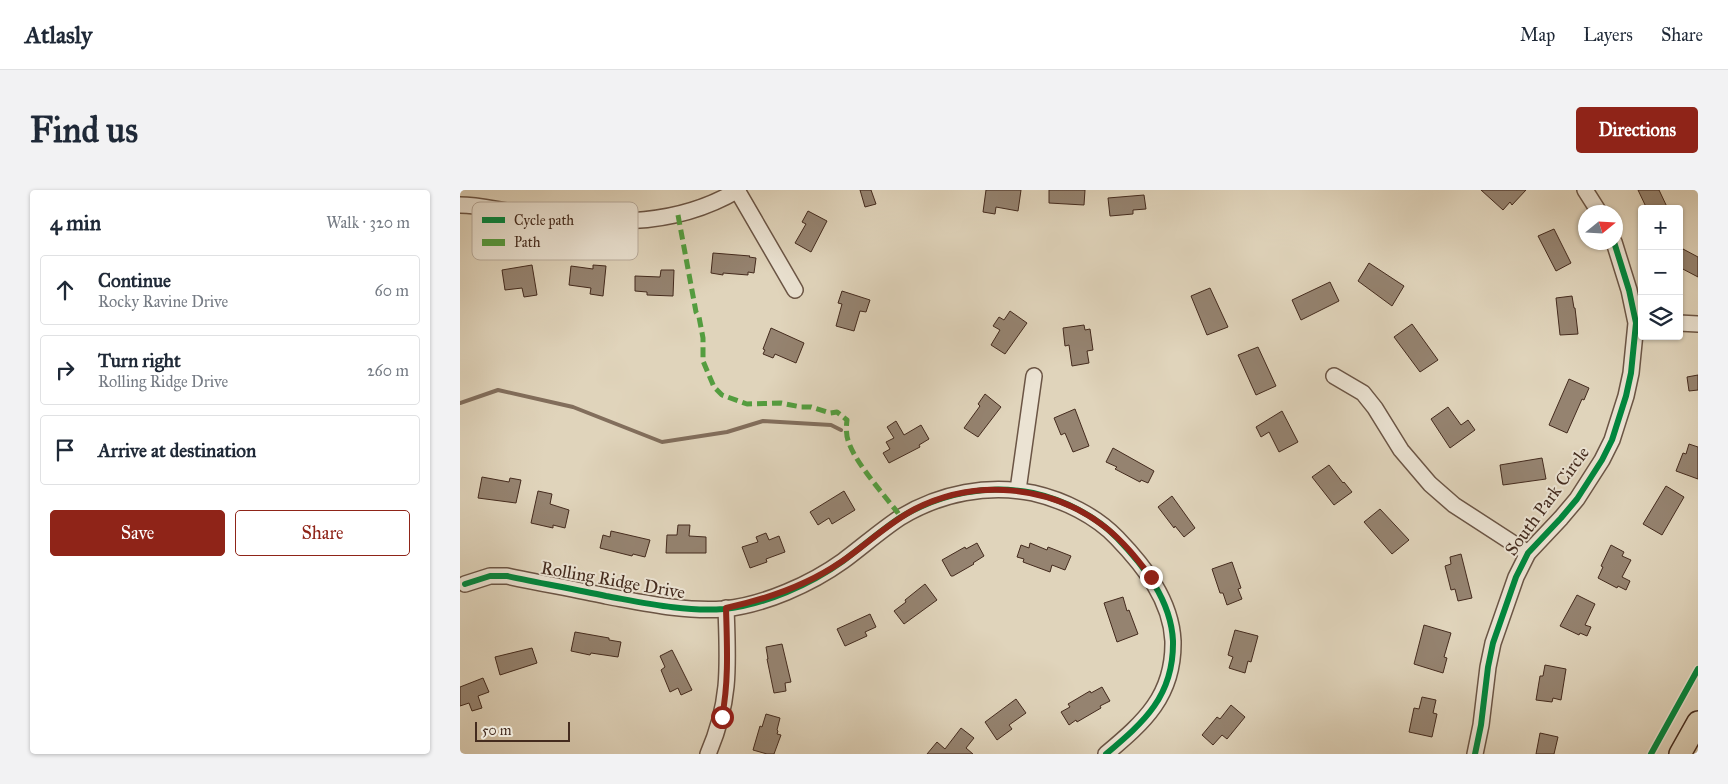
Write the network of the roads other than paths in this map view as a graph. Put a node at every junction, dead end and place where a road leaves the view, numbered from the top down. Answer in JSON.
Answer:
{"nodes":[{"id":1,"x":738,"y":190,"type":"edge"},
{"id":2,"x":1585,"y":190,"type":"edge"},
{"id":3,"x":1595,"y":205,"type":"edge"},
{"id":4,"x":638,"y":221,"type":"edge"},
{"id":5,"x":1616,"y":250,"type":"edge"},
{"id":6,"x":795,"y":290,"type":"dead end"},
{"id":7,"x":1638,"y":320,"type":"edge"},
{"id":8,"x":1683,"y":323,"type":"edge"},
{"id":9,"x":1698,"y":324,"type":"edge"},
{"id":10,"x":1638,"y":329,"type":"edge"},
{"id":11,"x":1034,"y":376,"type":"dead end"},
{"id":12,"x":1334,"y":376,"type":"dead end"},
{"id":13,"x":1018,"y":490,"type":"junction"},
{"id":14,"x":1528,"y":553,"type":"junction"},
{"id":15,"x":465,"y":584,"type":"dead end"},
{"id":16,"x":726,"y":608,"type":"junction"},
{"id":17,"x":1698,"y":722,"type":"edge"},
{"id":18,"x":708,"y":754,"type":"edge"},
{"id":19,"x":1106,"y":754,"type":"edge"},
{"id":20,"x":1475,"y":754,"type":"edge"},
{"id":21,"x":1680,"y":754,"type":"edge"}],
"edges":[{"from":1,"to":4,"type":"street"},
{"from":1,"to":6,"type":"street"},
{"from":2,"to":3,"type":"street"},
{"from":5,"to":7,"type":"street","name":"South Park Circle"},
{"from":8,"to":9,"type":"street"},
{"from":10,"to":14,"type":"street","name":"South Park Circle"},
{"from":11,"to":13,"type":"street"},
{"from":12,"to":14,"type":"street"},
{"from":13,"to":16,"type":"street","name":"Rolling Ridge Drive"},
{"from":13,"to":19,"type":"street","name":"Rolling Ridge Drive"},
{"from":14,"to":20,"type":"street","name":"South Park Circle"},
{"from":15,"to":16,"type":"street","name":"Rolling Ridge Drive"},
{"from":16,"to":18,"type":"street"},
{"from":17,"to":21,"type":"highway"}]}
